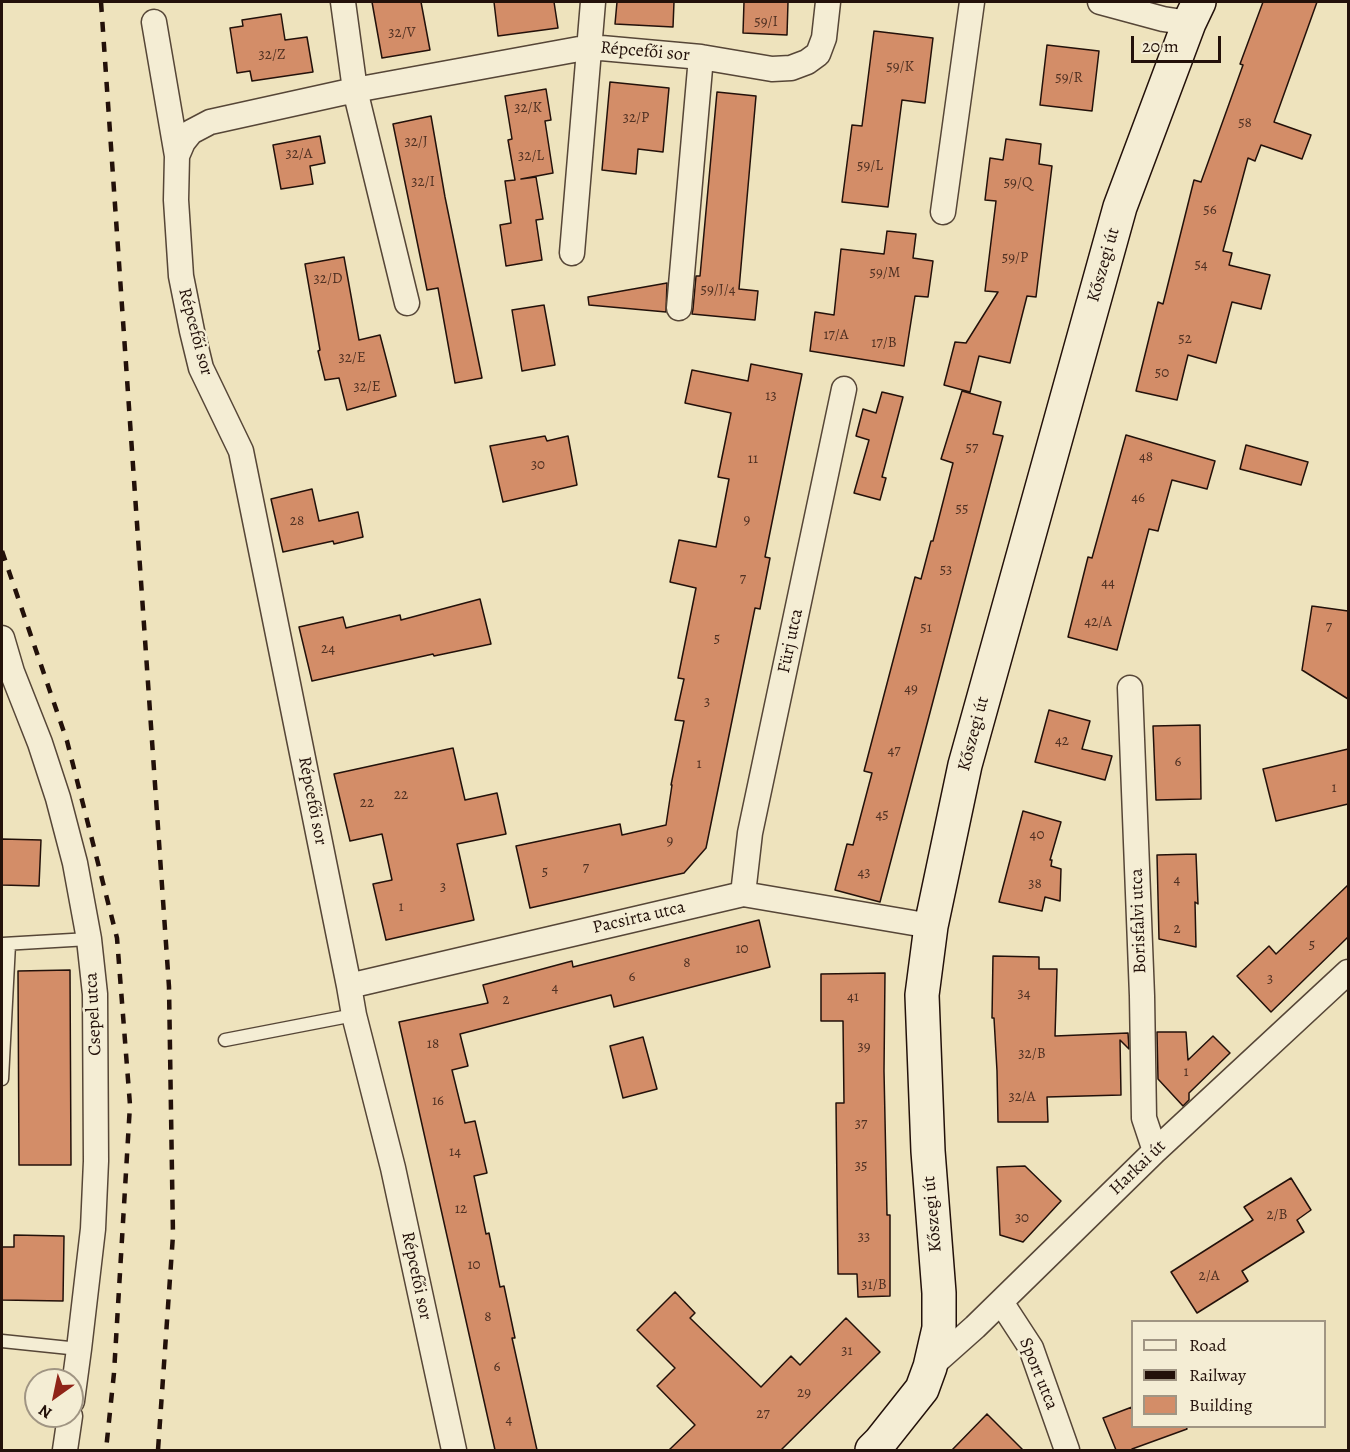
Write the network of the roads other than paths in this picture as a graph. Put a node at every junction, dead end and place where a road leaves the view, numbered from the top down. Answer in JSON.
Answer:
{"nodes":[{"id":1,"x":343,"y":2,"type":"edge"},
{"id":2,"x":593,"y":2,"type":"edge"},
{"id":3,"x":828,"y":2,"type":"edge"},
{"id":4,"x":972,"y":2,"type":"edge"},
{"id":5,"x":1100,"y":2,"type":"edge"},
{"id":6,"x":1194,"y":12,"type":"edge"},
{"id":7,"x":154,"y":22,"type":"dead end"},
{"id":8,"x":590,"y":47,"type":"junction"},
{"id":9,"x":701,"y":57,"type":"junction"},
{"id":10,"x":355,"y":90,"type":"junction"},
{"id":11,"x":177,"y":156,"type":"junction"},
{"id":12,"x":943,"y":212,"type":"dead end"},
{"id":13,"x":572,"y":253,"type":"dead end"},
{"id":14,"x":406,"y":303,"type":"dead end"},
{"id":15,"x":680,"y":308,"type":"dead end"},
{"id":16,"x":844,"y":389,"type":"dead end"},
{"id":17,"x":2,"y":638,"type":"edge"},
{"id":18,"x":7,"y":674,"type":"edge"},
{"id":19,"x":1130,"y":688,"type":"dead end"},
{"id":20,"x":743,"y":894,"type":"junction"},
{"id":21,"x":931,"y":926,"type":"junction"},
{"id":22,"x":89,"y":939,"type":"junction"},
{"id":23,"x":5,"y":944,"type":"edge"},
{"id":24,"x":1344,"y":984,"type":"edge"},
{"id":25,"x":349,"y":986,"type":"junction"},
{"id":26,"x":354,"y":1015,"type":"junction"},
{"id":27,"x":225,"y":1040,"type":"dead end"},
{"id":28,"x":2,"y":1079,"type":"edge"},
{"id":29,"x":1155,"y":1151,"type":"junction"},
{"id":30,"x":1000,"y":1302,"type":"junction"},
{"id":31,"x":2,"y":1341,"type":"edge"},
{"id":32,"x":80,"y":1349,"type":"junction"},
{"id":33,"x":930,"y":1367,"type":"junction"},
{"id":34,"x":77,"y":1368,"type":"edge"},
{"id":35,"x":68,"y":1428,"type":"edge"},
{"id":36,"x":65,"y":1450,"type":"edge"},
{"id":37,"x":454,"y":1450,"type":"edge"},
{"id":38,"x":872,"y":1450,"type":"edge"},
{"id":39,"x":1067,"y":1450,"type":"edge"}],
"edges":[{"from":1,"to":10,"type":"street"},
{"from":2,"to":8,"type":"street"},
{"from":3,"to":9,"type":"street"},
{"from":4,"to":12,"type":"street"},
{"from":5,"to":6,"type":"street","name":"Kőszegi út"},
{"from":6,"to":21,"type":"main road","name":"Kőszegi út"},
{"from":7,"to":11,"type":"street","name":"Répcefői sor"},
{"from":8,"to":9,"type":"street","name":"Répcefői sor"},
{"from":8,"to":10,"type":"street","name":"Répcefői sor"},
{"from":8,"to":13,"type":"street","name":"Répcefői sor"},
{"from":9,"to":15,"type":"street"},
{"from":10,"to":11,"type":"street","name":"Répcefői sor"},
{"from":10,"to":14,"type":"street"},
{"from":11,"to":25,"type":"street","name":"Répcefői sor"},
{"from":16,"to":20,"type":"street","name":"Fürj utca"},
{"from":17,"to":18,"type":"street","name":"Csepel utca"},
{"from":18,"to":22,"type":"street","name":"Csepel utca"},
{"from":19,"to":29,"type":"street","name":"Borisfalvi utca"},
{"from":20,"to":21,"type":"street","name":"Pacsirta utca"},
{"from":20,"to":25,"type":"street","name":"Pacsirta utca"},
{"from":21,"to":33,"type":"main road","name":"Kőszegi út"},
{"from":22,"to":23,"type":"lane"},
{"from":22,"to":32,"type":"street","name":"Csepel utca"},
{"from":23,"to":28,"type":"lane"},
{"from":24,"to":29,"type":"street","name":"Harkai út"},
{"from":25,"to":26,"type":"street","name":"Répcefői sor"},
{"from":26,"to":27,"type":"lane"},
{"from":26,"to":37,"type":"street","name":"Répcefői sor"},
{"from":29,"to":30,"type":"street","name":"Harkai út"},
{"from":30,"to":33,"type":"street","name":"Harkai út"},
{"from":30,"to":39,"type":"street","name":"Sport utca"},
{"from":31,"to":32,"type":"lane"},
{"from":32,"to":34,"type":"street","name":"Csepel utca"},
{"from":33,"to":38,"type":"main road","name":"Kőszegi út"},
{"from":35,"to":36,"type":"street"}]}
